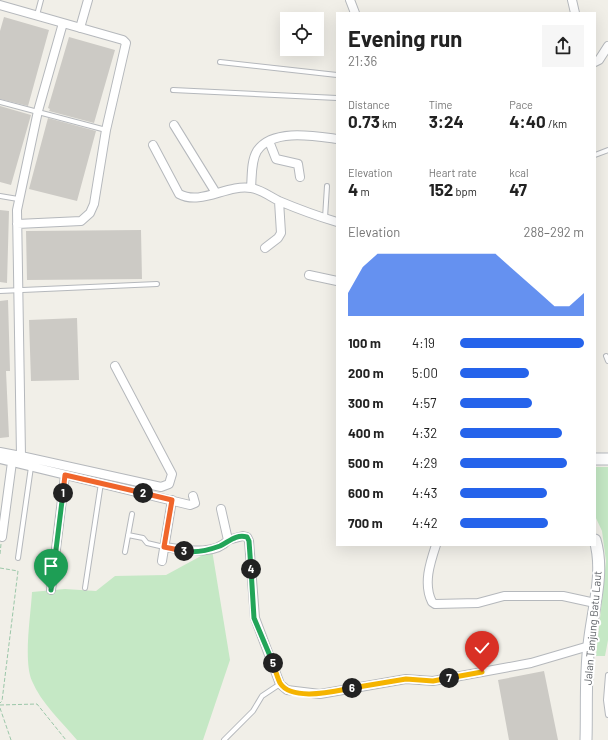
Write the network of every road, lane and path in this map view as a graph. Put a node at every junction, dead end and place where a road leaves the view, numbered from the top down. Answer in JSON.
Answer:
{"nodes":[{"id":1,"x":41,"y":0,"type":"edge"},
{"id":2,"x":88,"y":0,"type":"edge"},
{"id":3,"x":350,"y":0,"type":"edge"},
{"id":4,"x":572,"y":0,"type":"edge"},
{"id":5,"x":0,"y":4,"type":"edge"},
{"id":6,"x":355,"y":12,"type":"edge"},
{"id":7,"x":575,"y":12,"type":"edge"},
{"id":8,"x":37,"y":15,"type":"junction"},
{"id":9,"x":63,"y":23,"type":"junction"},
{"id":10,"x":80,"y":28,"type":"junction"},
{"id":11,"x":608,"y":46,"type":"edge"},
{"id":12,"x":220,"y":62,"type":"dead end"},
{"id":13,"x":596,"y":62,"type":"edge"},
{"id":14,"x":336,"y":75,"type":"edge"},
{"id":15,"x":173,"y":90,"type":"dead end"},
{"id":16,"x":336,"y":98,"type":"edge"},
{"id":17,"x":0,"y":102,"type":"edge"},
{"id":18,"x":38,"y":111,"type":"junction"},
{"id":19,"x":174,"y":125,"type":"dead end"},
{"id":20,"x":106,"y":130,"type":"junction"},
{"id":21,"x":336,"y":139,"type":"edge"},
{"id":22,"x":269,"y":141,"type":"junction"},
{"id":23,"x":153,"y":146,"type":"dead end"},
{"id":24,"x":608,"y":150,"type":"edge"},
{"id":25,"x":596,"y":155,"type":"edge"},
{"id":26,"x":300,"y":177,"type":"dead end"},
{"id":27,"x":327,"y":186,"type":"dead end"},
{"id":28,"x":251,"y":188,"type":"junction"},
{"id":29,"x":216,"y":193,"type":"junction"},
{"id":30,"x":0,"y":196,"type":"edge"},
{"id":31,"x":18,"y":199,"type":"junction"},
{"id":32,"x":279,"y":201,"type":"junction"},
{"id":33,"x":325,"y":218,"type":"junction"},
{"id":34,"x":336,"y":222,"type":"edge"},
{"id":35,"x":17,"y":224,"type":"junction"},
{"id":36,"x":265,"y":248,"type":"dead end"},
{"id":37,"x":309,"y":276,"type":"dead end"},
{"id":38,"x":336,"y":281,"type":"edge"},
{"id":39,"x":157,"y":284,"type":"dead end"},
{"id":40,"x":18,"y":290,"type":"junction"},
{"id":41,"x":0,"y":291,"type":"edge"},
{"id":42,"x":606,"y":356,"type":"dead end"},
{"id":43,"x":608,"y":361,"type":"edge"},
{"id":44,"x":115,"y":366,"type":"dead end"},
{"id":45,"x":0,"y":452,"type":"edge"},
{"id":46,"x":21,"y":456,"type":"junction"},
{"id":47,"x":0,"y":459,"type":"edge"},
{"id":48,"x":596,"y":459,"type":"edge"},
{"id":49,"x":608,"y":459,"type":"edge"},
{"id":50,"x":12,"y":462,"type":"junction"},
{"id":51,"x":31,"y":466,"type":"junction"},
{"id":52,"x":65,"y":475,"type":"junction"},
{"id":53,"x":101,"y":483,"type":"junction"},
{"id":54,"x":193,"y":496,"type":"dead end"},
{"id":55,"x":172,"y":500,"type":"junction"},
{"id":56,"x":221,"y":508,"type":"dead end"},
{"id":57,"x":132,"y":514,"type":"dead end"},
{"id":58,"x":128,"y":535,"type":"junction"},
{"id":59,"x":2,"y":537,"type":"joint"},
{"id":60,"x":228,"y":540,"type":"junction"},
{"id":61,"x":596,"y":545,"type":"edge"},
{"id":62,"x":436,"y":546,"type":"edge"},
{"id":63,"x":164,"y":547,"type":"junction"},
{"id":64,"x":125,"y":552,"type":"dead end"},
{"id":65,"x":0,"y":554,"type":"edge"},
{"id":66,"x":18,"y":558,"type":"dead end"},
{"id":67,"x":162,"y":561,"type":"dead end"},
{"id":68,"x":0,"y":568,"type":"edge"},
{"id":69,"x":86,"y":588,"type":"dead end"},
{"id":70,"x":51,"y":590,"type":"dead end"},
{"id":71,"x":595,"y":603,"type":"junction"},
{"id":72,"x":589,"y":646,"type":"junction"},
{"id":73,"x":608,"y":675,"type":"edge"},
{"id":74,"x":280,"y":684,"type":"junction"},
{"id":75,"x":0,"y":704,"type":"edge"},
{"id":76,"x":0,"y":708,"type":"edge"},
{"id":77,"x":608,"y":715,"type":"edge"},
{"id":78,"x":11,"y":740,"type":"edge"},
{"id":79,"x":66,"y":740,"type":"edge"},
{"id":80,"x":224,"y":740,"type":"edge"},
{"id":81,"x":586,"y":740,"type":"edge"}],
"edges":[{"from":1,"to":8,"type":"lane"},
{"from":2,"to":10,"type":"street"},
{"from":3,"to":6,"type":"street"},
{"from":4,"to":7,"type":"street"},
{"from":5,"to":8,"type":"street"},
{"from":8,"to":9,"type":"street"},
{"from":9,"to":10,"type":"street"},
{"from":9,"to":18,"type":"street"},
{"from":10,"to":20,"type":"street"},
{"from":11,"to":13,"type":"street"},
{"from":12,"to":14,"type":"lane"},
{"from":15,"to":16,"type":"lane"},
{"from":17,"to":18,"type":"lane"},
{"from":18,"to":20,"type":"lane"},
{"from":18,"to":31,"type":"street"},
{"from":19,"to":29,"type":"street"},
{"from":20,"to":35,"type":"street"},
{"from":21,"to":22,"type":"street"},
{"from":22,"to":26,"type":"street"},
{"from":22,"to":28,"type":"street"},
{"from":23,"to":29,"type":"street"},
{"from":24,"to":25,"type":"lane"},
{"from":27,"to":33,"type":"lane"},
{"from":28,"to":29,"type":"street"},
{"from":28,"to":32,"type":"street"},
{"from":30,"to":31,"type":"lane"},
{"from":31,"to":35,"type":"street"},
{"from":32,"to":33,"type":"street"},
{"from":32,"to":36,"type":"street"},
{"from":33,"to":34,"type":"street"},
{"from":35,"to":40,"type":"street"},
{"from":37,"to":38,"type":"street"},
{"from":39,"to":40,"type":"lane"},
{"from":40,"to":41,"type":"lane"},
{"from":40,"to":46,"type":"street"},
{"from":42,"to":43,"type":"lane"},
{"from":44,"to":46,"type":"street"},
{"from":45,"to":46,"type":"street"},
{"from":47,"to":50,"type":"street"},
{"from":48,"to":49,"type":"street"},
{"from":50,"to":51,"type":"street"},
{"from":50,"to":59,"type":"street"},
{"from":51,"to":52,"type":"street"},
{"from":51,"to":66,"type":"lane"},
{"from":52,"to":53,"type":"street"},
{"from":52,"to":70,"type":"street"},
{"from":53,"to":55,"type":"street"},
{"from":53,"to":69,"type":"lane"},
{"from":54,"to":55,"type":"street"},
{"from":55,"to":63,"type":"street"},
{"from":56,"to":60,"type":"street"},
{"from":57,"to":58,"type":"lane"},
{"from":58,"to":63,"type":"lane"},
{"from":58,"to":64,"type":"lane"},
{"from":59,"to":65,"type":"path"},
{"from":60,"to":63,"type":"street"},
{"from":60,"to":74,"type":"street"},
{"from":61,"to":71,"type":"street","name":"Jalan Tanjung Batu Laut"},
{"from":62,"to":71,"type":"street"},
{"from":63,"to":67,"type":"street"},
{"from":68,"to":75,"type":"path"},
{"from":71,"to":72,"type":"street","name":"Jalan Tanjung Batu Laut"},
{"from":72,"to":74,"type":"street"},
{"from":72,"to":81,"type":"street","name":"Jalan Tanjung Batu Laut"},
{"from":73,"to":77,"type":"lane"},
{"from":74,"to":80,"type":"lane"},
{"from":75,"to":79,"type":"path"},
{"from":76,"to":78,"type":"path"}]}
